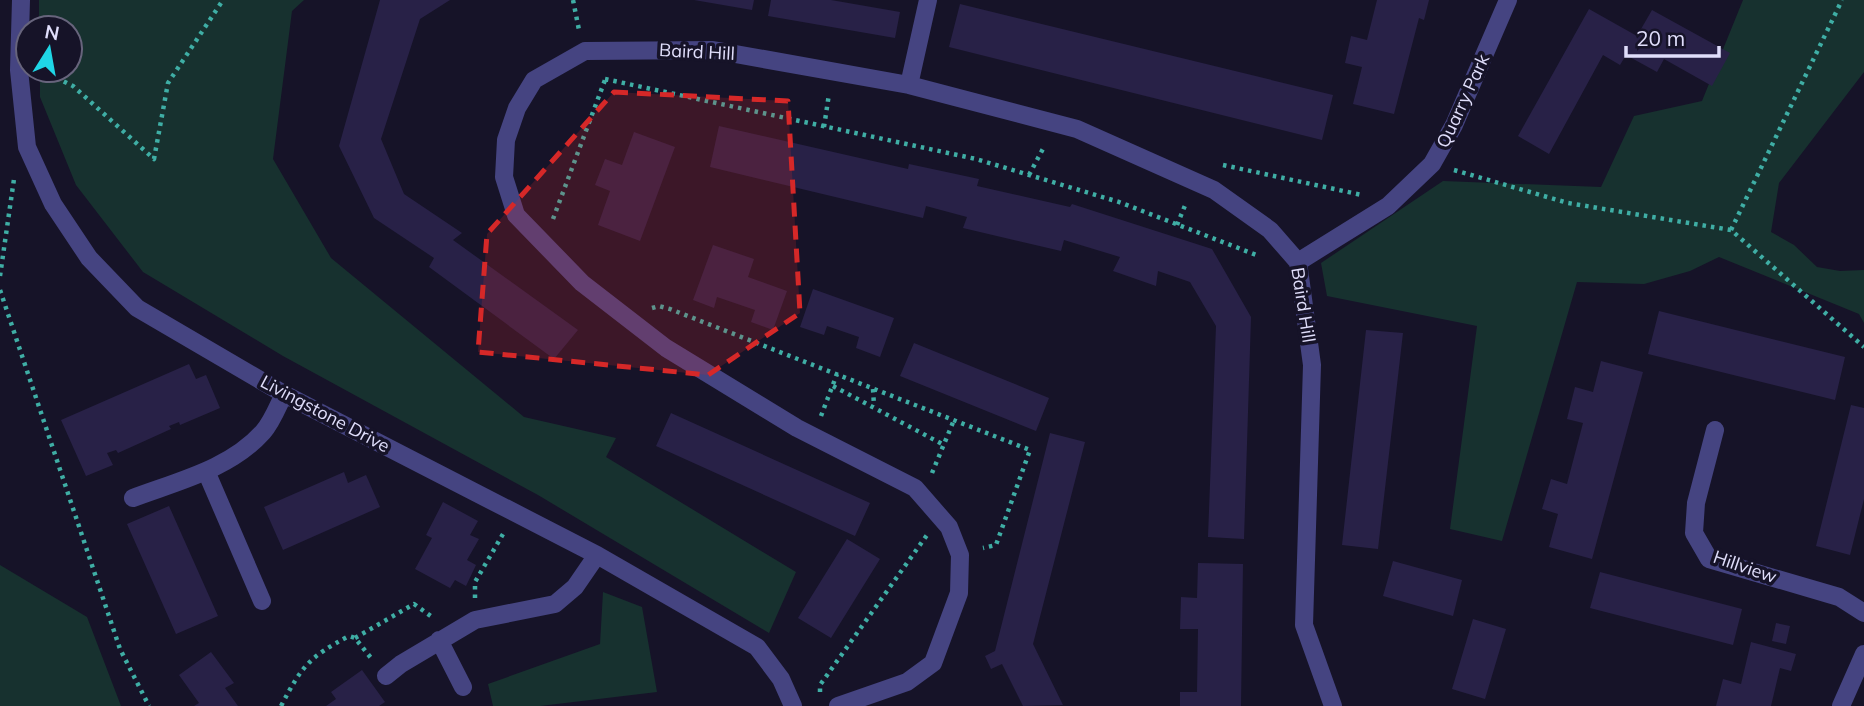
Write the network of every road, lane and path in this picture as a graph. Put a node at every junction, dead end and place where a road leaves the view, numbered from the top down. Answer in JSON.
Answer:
{"nodes":[{"id":1,"x":21,"y":0,"type":"edge"},
{"id":2,"x":223,"y":0,"type":"edge"},
{"id":3,"x":929,"y":0,"type":"edge"},
{"id":4,"x":1508,"y":0,"type":"edge"},
{"id":5,"x":1842,"y":0,"type":"edge"},
{"id":6,"x":615,"y":49,"type":"junction"},
{"id":7,"x":605,"y":79,"type":"junction"},
{"id":8,"x":69,"y":84,"type":"edge"},
{"id":9,"x":909,"y":85,"type":"junction"},
{"id":10,"x":1432,"y":164,"type":"junction"},
{"id":11,"x":16,"y":169,"type":"dead end"},
{"id":12,"x":1183,"y":176,"type":"junction"},
{"id":13,"x":1388,"y":206,"type":"junction"},
{"id":14,"x":1731,"y":230,"type":"junction"},
{"id":15,"x":544,"y":243,"type":"junction"},
{"id":16,"x":1298,"y":262,"type":"junction"},
{"id":17,"x":0,"y":276,"type":"edge"},
{"id":18,"x":0,"y":290,"type":"edge"},
{"id":19,"x":624,"y":316,"type":"junction"},
{"id":20,"x":1864,"y":347,"type":"edge"},
{"id":21,"x":837,"y":374,"type":"junction"},
{"id":22,"x":833,"y":386,"type":"junction"},
{"id":23,"x":873,"y":389,"type":"junction"},
{"id":24,"x":284,"y":394,"type":"junction"},
{"id":25,"x":874,"y":407,"type":"junction"},
{"id":26,"x":954,"y":420,"type":"junction"},
{"id":27,"x":1716,"y":430,"type":"dead end"},
{"id":28,"x":814,"y":436,"type":"junction"},
{"id":29,"x":944,"y":444,"type":"junction"},
{"id":30,"x":206,"y":471,"type":"junction"},
{"id":31,"x":923,"y":497,"type":"junction"},
{"id":32,"x":133,"y":498,"type":"dead end"},
{"id":33,"x":940,"y":518,"type":"junction"},
{"id":34,"x":494,"y":549,"type":"dead end"},
{"id":35,"x":597,"y":555,"type":"junction"},
{"id":36,"x":960,"y":555,"type":"junction"},
{"id":37,"x":475,"y":582,"type":"dead end"},
{"id":38,"x":262,"y":601,"type":"dead end"},
{"id":39,"x":1864,"y":613,"type":"edge"},
{"id":40,"x":446,"y":636,"type":"junction"},
{"id":41,"x":355,"y":638,"type":"junction"},
{"id":42,"x":1864,"y":654,"type":"edge"},
{"id":43,"x":386,"y":676,"type":"joint"},
{"id":44,"x":463,"y":687,"type":"dead end"},
{"id":45,"x":819,"y":696,"type":"dead end"},
{"id":46,"x":149,"y":706,"type":"edge"},
{"id":47,"x":281,"y":706,"type":"edge"},
{"id":48,"x":793,"y":706,"type":"edge"},
{"id":49,"x":838,"y":706,"type":"edge"},
{"id":50,"x":1334,"y":706,"type":"edge"},
{"id":51,"x":1841,"y":706,"type":"edge"}],
"edges":[{"from":1,"to":24,"type":"street","name":"Livingstone Drive"},
{"from":2,"to":8,"type":"path"},
{"from":3,"to":9,"type":"street"},
{"from":4,"to":10,"type":"street","name":"Quarry Park"},
{"from":5,"to":14,"type":"path"},
{"from":6,"to":7,"type":"path"},
{"from":6,"to":9,"type":"street","name":"Baird Hill"},
{"from":6,"to":15,"type":"street","name":"Baird Hill"},
{"from":7,"to":15,"type":"path"},
{"from":7,"to":16,"type":"path"},
{"from":9,"to":12,"type":"street","name":"Baird Hill"},
{"from":10,"to":13,"type":"street","name":"Quarry Park"},
{"from":10,"to":14,"type":"path"},
{"from":11,"to":17,"type":"path"},
{"from":12,"to":13,"type":"path"},
{"from":12,"to":16,"type":"street","name":"Baird Hill"},
{"from":13,"to":16,"type":"street","name":"Quarry Park"},
{"from":14,"to":20,"type":"path"},
{"from":15,"to":19,"type":"street","name":"Baird Hill"},
{"from":16,"to":50,"type":"street","name":"Baird Hill"},
{"from":18,"to":46,"type":"path"},
{"from":19,"to":21,"type":"path"},
{"from":19,"to":28,"type":"street","name":"Baird Hill"},
{"from":21,"to":22,"type":"path"},
{"from":21,"to":23,"type":"path"},
{"from":22,"to":25,"type":"path"},
{"from":22,"to":28,"type":"path"},
{"from":23,"to":25,"type":"path"},
{"from":23,"to":26,"type":"path"},
{"from":24,"to":30,"type":"street"},
{"from":24,"to":35,"type":"street","name":"Livingstone Drive"},
{"from":25,"to":29,"type":"path"},
{"from":26,"to":29,"type":"path"},
{"from":26,"to":36,"type":"path"},
{"from":27,"to":39,"type":"street","name":"Hillview"},
{"from":28,"to":31,"type":"street","name":"Baird Hill"},
{"from":29,"to":31,"type":"path"},
{"from":30,"to":32,"type":"street"},
{"from":30,"to":38,"type":"street"},
{"from":31,"to":33,"type":"street","name":"Baird Hill"},
{"from":33,"to":36,"type":"street","name":"Baird Hill"},
{"from":33,"to":45,"type":"path"},
{"from":34,"to":37,"type":"path"},
{"from":35,"to":40,"type":"street"},
{"from":35,"to":48,"type":"street","name":"Livingstone Drive"},
{"from":36,"to":49,"type":"street","name":"Baird Hill"},
{"from":40,"to":41,"type":"path"},
{"from":40,"to":43,"type":"street"},
{"from":40,"to":44,"type":"street"},
{"from":41,"to":43,"type":"path"},
{"from":41,"to":47,"type":"path"},
{"from":42,"to":51,"type":"street"}]}
